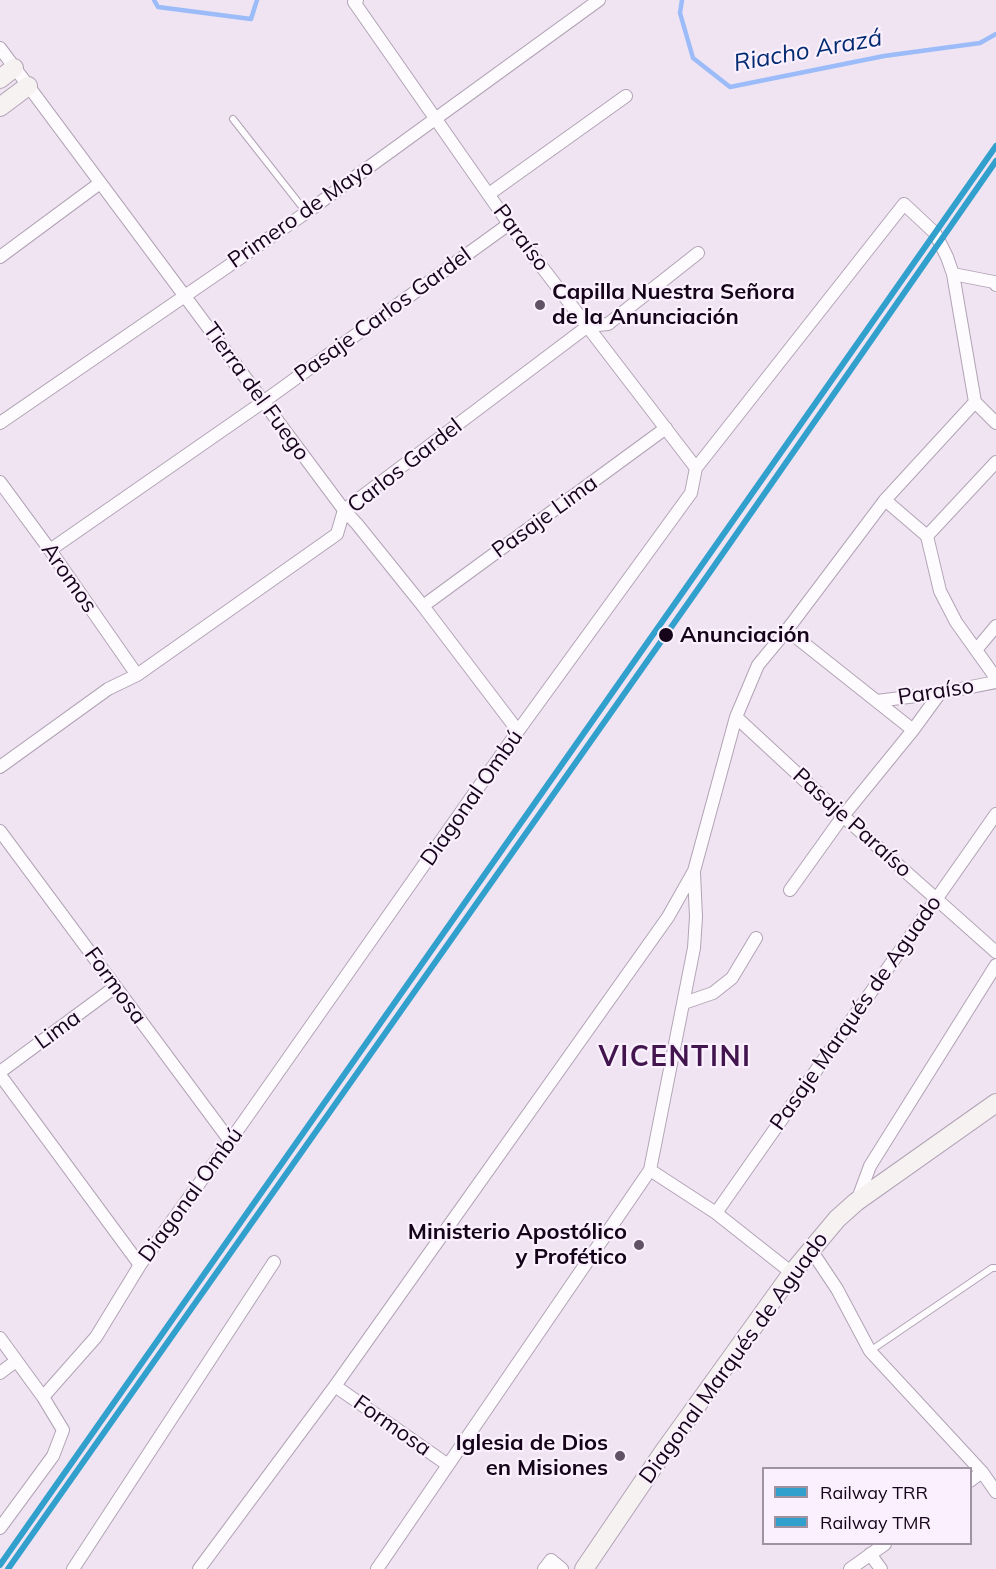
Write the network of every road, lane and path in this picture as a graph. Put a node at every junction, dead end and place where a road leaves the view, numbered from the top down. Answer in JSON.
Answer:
{"nodes":[{"id":1,"x":599,"y":0,"type":"edge"},
{"id":2,"x":355,"y":1,"type":"edge"},
{"id":3,"x":0,"y":48,"type":"edge"},
{"id":4,"x":7,"y":73,"type":"edge"},
{"id":5,"x":28,"y":86,"type":"junction"},
{"id":6,"x":626,"y":96,"type":"dead end"},
{"id":7,"x":0,"y":107,"type":"edge"},
{"id":8,"x":436,"y":117,"type":"junction"},
{"id":9,"x":233,"y":118,"type":"dead end"},
{"id":10,"x":100,"y":183,"type":"junction"},
{"id":11,"x":489,"y":194,"type":"junction"},
{"id":12,"x":307,"y":212,"type":"junction"},
{"id":13,"x":509,"y":224,"type":"junction"},
{"id":14,"x":698,"y":253,"type":"dead end"},
{"id":15,"x":0,"y":257,"type":"edge"},
{"id":16,"x":953,"y":274,"type":"junction"},
{"id":17,"x":995,"y":284,"type":"edge"},
{"id":18,"x":185,"y":296,"type":"junction"},
{"id":19,"x":588,"y":326,"type":"junction"},
{"id":20,"x":263,"y":402,"type":"junction"},
{"id":21,"x":975,"y":402,"type":"junction"},
{"id":22,"x":0,"y":423,"type":"edge"},
{"id":23,"x":996,"y":423,"type":"edge"},
{"id":24,"x":666,"y":428,"type":"junction"},
{"id":25,"x":996,"y":462,"type":"edge"},
{"id":26,"x":696,"y":468,"type":"junction"},
{"id":27,"x":0,"y":482,"type":"edge"},
{"id":28,"x":885,"y":500,"type":"junction"},
{"id":29,"x":344,"y":510,"type":"junction"},
{"id":30,"x":927,"y":536,"type":"junction"},
{"id":31,"x":50,"y":550,"type":"junction"},
{"id":32,"x":423,"y":606,"type":"junction"},
{"id":33,"x":996,"y":626,"type":"edge"},
{"id":34,"x":787,"y":630,"type":"junction"},
{"id":35,"x":976,"y":650,"type":"junction"},
{"id":36,"x":137,"y":675,"type":"junction"},
{"id":37,"x":996,"y":678,"type":"edge"},
{"id":38,"x":996,"y":682,"type":"edge"},
{"id":39,"x":940,"y":693,"type":"junction"},
{"id":40,"x":877,"y":700,"type":"junction"},
{"id":41,"x":736,"y":717,"type":"junction"},
{"id":42,"x":913,"y":730,"type":"junction"},
{"id":43,"x":518,"y":731,"type":"junction"},
{"id":44,"x":0,"y":767,"type":"edge"},
{"id":45,"x":996,"y":814,"type":"edge"},
{"id":46,"x":843,"y":816,"type":"junction"},
{"id":47,"x":0,"y":831,"type":"edge"},
{"id":48,"x":694,"y":871,"type":"junction"},
{"id":49,"x":790,"y":890,"type":"dead end"},
{"id":50,"x":936,"y":898,"type":"junction"},
{"id":51,"x":756,"y":938,"type":"dead end"},
{"id":52,"x":996,"y":952,"type":"edge"},
{"id":53,"x":996,"y":964,"type":"edge"},
{"id":54,"x":115,"y":987,"type":"junction"},
{"id":55,"x":684,"y":1003,"type":"junction"},
{"id":56,"x":0,"y":1073,"type":"edge"},
{"id":57,"x":996,"y":1103,"type":"edge"},
{"id":58,"x":230,"y":1142,"type":"junction"},
{"id":59,"x":650,"y":1170,"type":"junction"},
{"id":60,"x":856,"y":1202,"type":"junction"},
{"id":61,"x":716,"y":1214,"type":"junction"},
{"id":62,"x":811,"y":1250,"type":"junction"},
{"id":63,"x":274,"y":1262,"type":"dead end"},
{"id":64,"x":140,"y":1265,"type":"junction"},
{"id":65,"x":996,"y":1268,"type":"edge"},
{"id":66,"x":792,"y":1273,"type":"junction"},
{"id":67,"x":0,"y":1338,"type":"edge"},
{"id":68,"x":870,"y":1351,"type":"junction"},
{"id":69,"x":16,"y":1360,"type":"junction"},
{"id":70,"x":0,"y":1373,"type":"edge"},
{"id":71,"x":335,"y":1386,"type":"junction"},
{"id":72,"x":43,"y":1397,"type":"junction"},
{"id":73,"x":448,"y":1465,"type":"junction"},
{"id":74,"x":982,"y":1472,"type":"junction"},
{"id":75,"x":972,"y":1479,"type":"edge"},
{"id":76,"x":996,"y":1492,"type":"edge"},
{"id":77,"x":0,"y":1528,"type":"edge"},
{"id":78,"x":884,"y":1545,"type":"edge"},
{"id":79,"x":870,"y":1554,"type":"junction"},
{"id":80,"x":73,"y":1569,"type":"edge"},
{"id":81,"x":199,"y":1569,"type":"edge"},
{"id":82,"x":377,"y":1569,"type":"edge"},
{"id":83,"x":544,"y":1569,"type":"edge"},
{"id":84,"x":562,"y":1569,"type":"edge"},
{"id":85,"x":584,"y":1569,"type":"edge"},
{"id":86,"x":850,"y":1569,"type":"edge"},
{"id":87,"x":881,"y":1569,"type":"edge"}],
"edges":[{"from":1,"to":8,"type":"street","name":"Primero de Mayo"},
{"from":2,"to":8,"type":"street","name":"Paraíso"},
{"from":3,"to":4,"type":"street","name":"Tierra del Fuego"},
{"from":4,"to":5,"type":"street","name":"Tierra del Fuego"},
{"from":5,"to":7,"type":"street"},
{"from":5,"to":10,"type":"street","name":"Tierra del Fuego"},
{"from":6,"to":11,"type":"street"},
{"from":8,"to":11,"type":"street","name":"Paraíso"},
{"from":8,"to":12,"type":"street","name":"Primero de Mayo"},
{"from":9,"to":12,"type":"lane"},
{"from":10,"to":15,"type":"street"},
{"from":10,"to":18,"type":"street","name":"Tierra del Fuego"},
{"from":11,"to":13,"type":"street","name":"Paraíso"},
{"from":12,"to":18,"type":"street","name":"Primero de Mayo"},
{"from":13,"to":19,"type":"street","name":"Paraíso"},
{"from":13,"to":20,"type":"street","name":"Pasaje Carlos Gardel"},
{"from":14,"to":19,"type":"street","name":"Carlos Gardel"},
{"from":16,"to":17,"type":"street"},
{"from":16,"to":21,"type":"street"},
{"from":16,"to":26,"type":"street","name":"Diagonal Ombú"},
{"from":18,"to":20,"type":"street","name":"Tierra del Fuego"},
{"from":18,"to":22,"type":"street","name":"Primero de Mayo"},
{"from":19,"to":24,"type":"street","name":"Paraíso"},
{"from":19,"to":29,"type":"street","name":"Carlos Gardel"},
{"from":20,"to":29,"type":"street","name":"Tierra del Fuego"},
{"from":20,"to":31,"type":"street","name":"Pasaje Carlos Gardel"},
{"from":21,"to":23,"type":"street"},
{"from":21,"to":28,"type":"street"},
{"from":24,"to":26,"type":"street","name":"Paraíso"},
{"from":24,"to":32,"type":"street","name":"Pasaje Lima"},
{"from":25,"to":30,"type":"street"},
{"from":26,"to":43,"type":"street","name":"Diagonal Ombú"},
{"from":27,"to":31,"type":"street","name":"Aromos"},
{"from":28,"to":30,"type":"street"},
{"from":28,"to":34,"type":"street"},
{"from":29,"to":32,"type":"street","name":"Tierra del Fuego"},
{"from":29,"to":36,"type":"street","name":"Carlos Gardel"},
{"from":30,"to":35,"type":"street"},
{"from":31,"to":36,"type":"street","name":"Aromos"},
{"from":32,"to":43,"type":"street","name":"Tierra del Fuego"},
{"from":33,"to":35,"type":"street"},
{"from":34,"to":40,"type":"street","name":"Paraíso"},
{"from":34,"to":41,"type":"street"},
{"from":35,"to":37,"type":"street"},
{"from":36,"to":44,"type":"street","name":"Carlos Gardel"},
{"from":38,"to":39,"type":"street","name":"Paraíso"},
{"from":39,"to":40,"type":"street","name":"Paraíso"},
{"from":39,"to":42,"type":"street"},
{"from":40,"to":42,"type":"street","name":"Paraíso"},
{"from":41,"to":46,"type":"street","name":"Pasaje Paraíso"},
{"from":41,"to":48,"type":"street"},
{"from":42,"to":46,"type":"street"},
{"from":43,"to":58,"type":"street","name":"Diagonal Ombú"},
{"from":45,"to":50,"type":"street","name":"Pasaje Marqués de Aguado"},
{"from":46,"to":49,"type":"street"},
{"from":46,"to":50,"type":"street","name":"Pasaje Paraíso"},
{"from":47,"to":54,"type":"street","name":"Formosa"},
{"from":48,"to":55,"type":"street"},
{"from":48,"to":71,"type":"street"},
{"from":50,"to":52,"type":"street","name":"Pasaje Paraíso"},
{"from":50,"to":61,"type":"street","name":"Pasaje Marqués de Aguado"},
{"from":51,"to":55,"type":"street"},
{"from":53,"to":60,"type":"street","name":"Diagonal Marqués de Aguado"},
{"from":54,"to":56,"type":"street","name":"Lima"},
{"from":54,"to":58,"type":"street","name":"Formosa"},
{"from":55,"to":59,"type":"street"},
{"from":56,"to":64,"type":"street"},
{"from":57,"to":60,"type":"street"},
{"from":58,"to":64,"type":"street","name":"Diagonal Ombú"},
{"from":59,"to":61,"type":"street"},
{"from":59,"to":73,"type":"street"},
{"from":60,"to":62,"type":"street","name":"Diagonal Marqués de Aguado"},
{"from":61,"to":66,"type":"street"},
{"from":62,"to":66,"type":"street","name":"Diagonal Marqués de Aguado"},
{"from":62,"to":68,"type":"street"},
{"from":63,"to":80,"type":"street"},
{"from":64,"to":72,"type":"street","name":"Diagonal Ombú"},
{"from":65,"to":68,"type":"lane"},
{"from":66,"to":85,"type":"street","name":"Diagonal Marqués de Aguado"},
{"from":67,"to":69,"type":"street"},
{"from":68,"to":74,"type":"street"},
{"from":69,"to":70,"type":"street"},
{"from":69,"to":72,"type":"street"},
{"from":71,"to":73,"type":"street","name":"Formosa"},
{"from":71,"to":81,"type":"street"},
{"from":72,"to":77,"type":"street"},
{"from":73,"to":82,"type":"street"},
{"from":74,"to":75,"type":"street"},
{"from":74,"to":76,"type":"street"},
{"from":78,"to":79,"type":"street"},
{"from":79,"to":86,"type":"street"},
{"from":79,"to":87,"type":"street"},
{"from":83,"to":84,"type":"street"}]}
